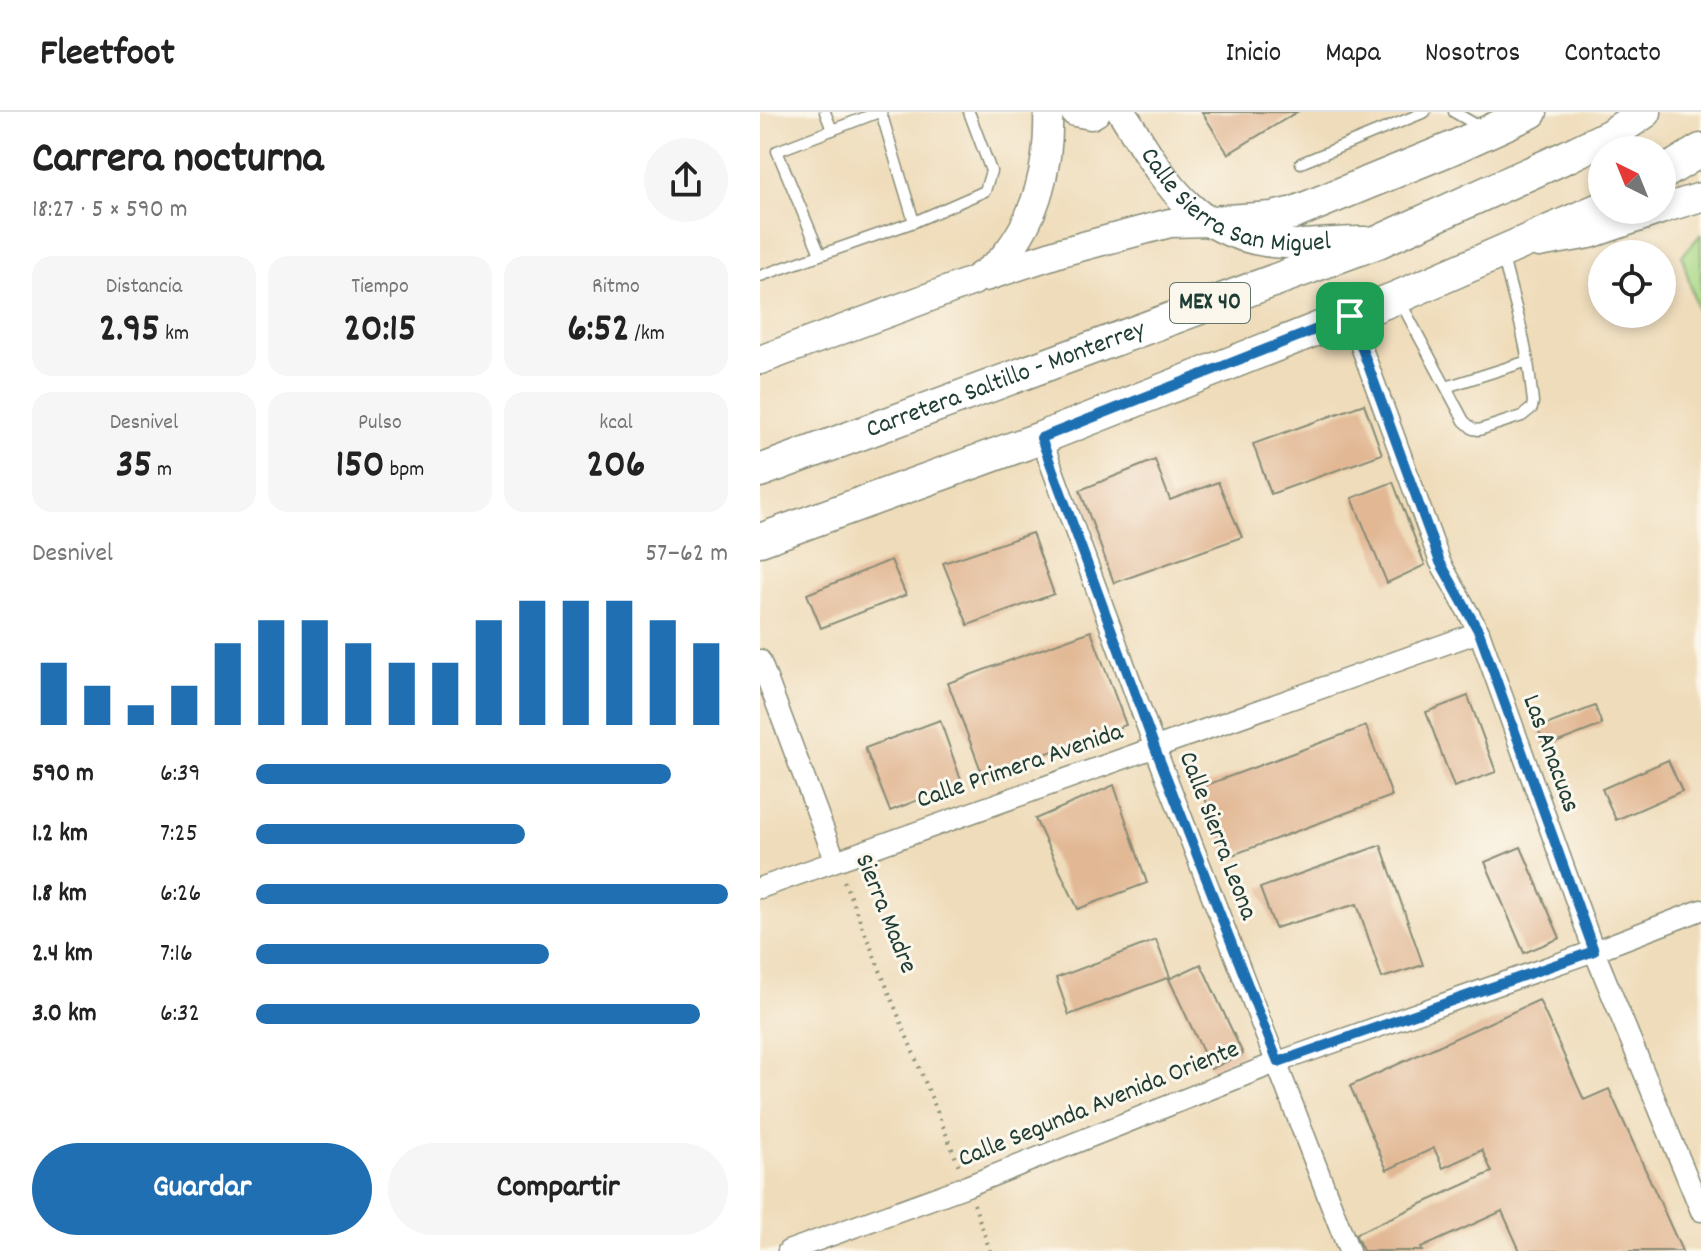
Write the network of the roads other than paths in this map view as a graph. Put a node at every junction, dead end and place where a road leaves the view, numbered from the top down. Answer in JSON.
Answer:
{"nodes":[{"id":1,"x":825,"y":112,"type":"edge"},
{"id":2,"x":880,"y":112,"type":"edge"},
{"id":3,"x":969,"y":112,"type":"edge"},
{"id":4,"x":1048,"y":112,"type":"edge"},
{"id":5,"x":1075,"y":112,"type":"edge"},
{"id":6,"x":1096,"y":112,"type":"edge"},
{"id":7,"x":1122,"y":112,"type":"edge"},
{"id":8,"x":1425,"y":112,"type":"edge"},
{"id":9,"x":1454,"y":112,"type":"edge"},
{"id":10,"x":1531,"y":112,"type":"edge"},
{"id":11,"x":1645,"y":112,"type":"edge"},
{"id":12,"x":1619,"y":124,"type":"edge"},
{"id":13,"x":832,"y":130,"type":"junction"},
{"id":14,"x":1487,"y":132,"type":"junction"},
{"id":15,"x":1701,"y":150,"type":"edge"},
{"id":16,"x":1301,"y":163,"type":"dead end"},
{"id":17,"x":1676,"y":165,"type":"edge"},
{"id":18,"x":1701,"y":197,"type":"edge"},
{"id":19,"x":1676,"y":205,"type":"edge"},
{"id":20,"x":1588,"y":214,"type":"edge"},
{"id":21,"x":914,"y":222,"type":"junction"},
{"id":22,"x":1212,"y":222,"type":"junction"},
{"id":23,"x":1620,"y":224,"type":"edge"},
{"id":24,"x":1378,"y":242,"type":"junction"},
{"id":25,"x":1510,"y":250,"type":"junction"},
{"id":26,"x":820,"y":254,"type":"junction"},
{"id":27,"x":760,"y":276,"type":"edge"},
{"id":28,"x":973,"y":281,"type":"junction"},
{"id":29,"x":1398,"y":297,"type":"junction"},
{"id":30,"x":1350,"y":316,"type":"junction"},
{"id":31,"x":760,"y":360,"type":"edge"},
{"id":32,"x":1528,"y":361,"type":"junction"},
{"id":33,"x":1446,"y":387,"type":"junction"},
{"id":34,"x":1041,"y":438,"type":"junction"},
{"id":35,"x":760,"y":471,"type":"edge"},
{"id":36,"x":760,"y":540,"type":"edge"},
{"id":37,"x":1479,"y":632,"type":"junction"},
{"id":38,"x":760,"y":660,"type":"edge"},
{"id":39,"x":1155,"y":748,"type":"junction"},
{"id":40,"x":835,"y":860,"type":"junction"},
{"id":41,"x":760,"y":888,"type":"edge"},
{"id":42,"x":1701,"y":910,"type":"edge"},
{"id":43,"x":1594,"y":951,"type":"junction"},
{"id":44,"x":1278,"y":1062,"type":"junction"},
{"id":45,"x":1701,"y":1211,"type":"edge"},
{"id":46,"x":788,"y":1251,"type":"edge"},
{"id":47,"x":1349,"y":1251,"type":"edge"}],
"edges":[{"from":1,"to":13,"type":"lane"},
{"from":2,"to":13,"type":"lane"},
{"from":2,"to":21,"type":"lane"},
{"from":3,"to":21,"type":"lane"},
{"from":4,"to":28,"type":"street"},
{"from":5,"to":6,"type":"street"},
{"from":7,"to":22,"type":"street","name":"Calle Sierra San Miguel"},
{"from":8,"to":16,"type":"lane"},
{"from":9,"to":14,"type":"lane"},
{"from":10,"to":14,"type":"main road"},
{"from":11,"to":12,"type":"main road","name":"Carretera Saltillo - Monterrey","number":"MEX 40"},
{"from":12,"to":24,"type":"main road","name":"Carretera Saltillo - Monterrey","number":"MEX 40"},
{"from":13,"to":26,"type":"lane"},
{"from":14,"to":22,"type":"main road"},
{"from":15,"to":17,"type":"main road"},
{"from":18,"to":19,"type":"street"},
{"from":20,"to":25,"type":"main road","number":"MEX 40"},
{"from":21,"to":26,"type":"lane"},
{"from":22,"to":24,"type":"street","name":"Calle Sierra San Miguel"},
{"from":22,"to":28,"type":"street"},
{"from":23,"to":25,"type":"street"},
{"from":24,"to":35,"type":"main road","name":"Carretera Saltillo - Monterrey","number":"MEX 40"},
{"from":25,"to":29,"type":"main road","number":"MEX 40"},
{"from":25,"to":32,"type":"lane"},
{"from":26,"to":27,"type":"lane"},
{"from":28,"to":31,"type":"street"},
{"from":29,"to":30,"type":"main road","number":"MEX 40"},
{"from":29,"to":33,"type":"lane"},
{"from":30,"to":34,"type":"main road","number":"MEX 40"},
{"from":30,"to":37,"type":"street","name":"Las Anacuas"},
{"from":32,"to":33,"type":"lane"},
{"from":32,"to":33,"type":"lane"},
{"from":34,"to":36,"type":"main road","number":"MEX 40"},
{"from":34,"to":39,"type":"street","name":"Calle Sierra Leona"},
{"from":37,"to":39,"type":"street","name":"Calle Primera Avenida"},
{"from":37,"to":43,"type":"street","name":"Las Anacuas"},
{"from":38,"to":40,"type":"street","name":"Sierra Madre"},
{"from":39,"to":40,"type":"street","name":"Calle Primera Avenida"},
{"from":39,"to":44,"type":"street","name":"Calle Sierra Leona"},
{"from":40,"to":41,"type":"street","name":"Calle Primera Avenida"},
{"from":42,"to":43,"type":"street","name":"Calle Segunda Avenida Oriente"},
{"from":43,"to":44,"type":"street","name":"Calle Segunda Avenida Oriente"},
{"from":43,"to":45,"type":"street","name":"Las Anacuas"},
{"from":44,"to":46,"type":"street","name":"Calle Segunda Avenida Oriente"},
{"from":44,"to":47,"type":"street","name":"Calle Sierra Leona"}]}
